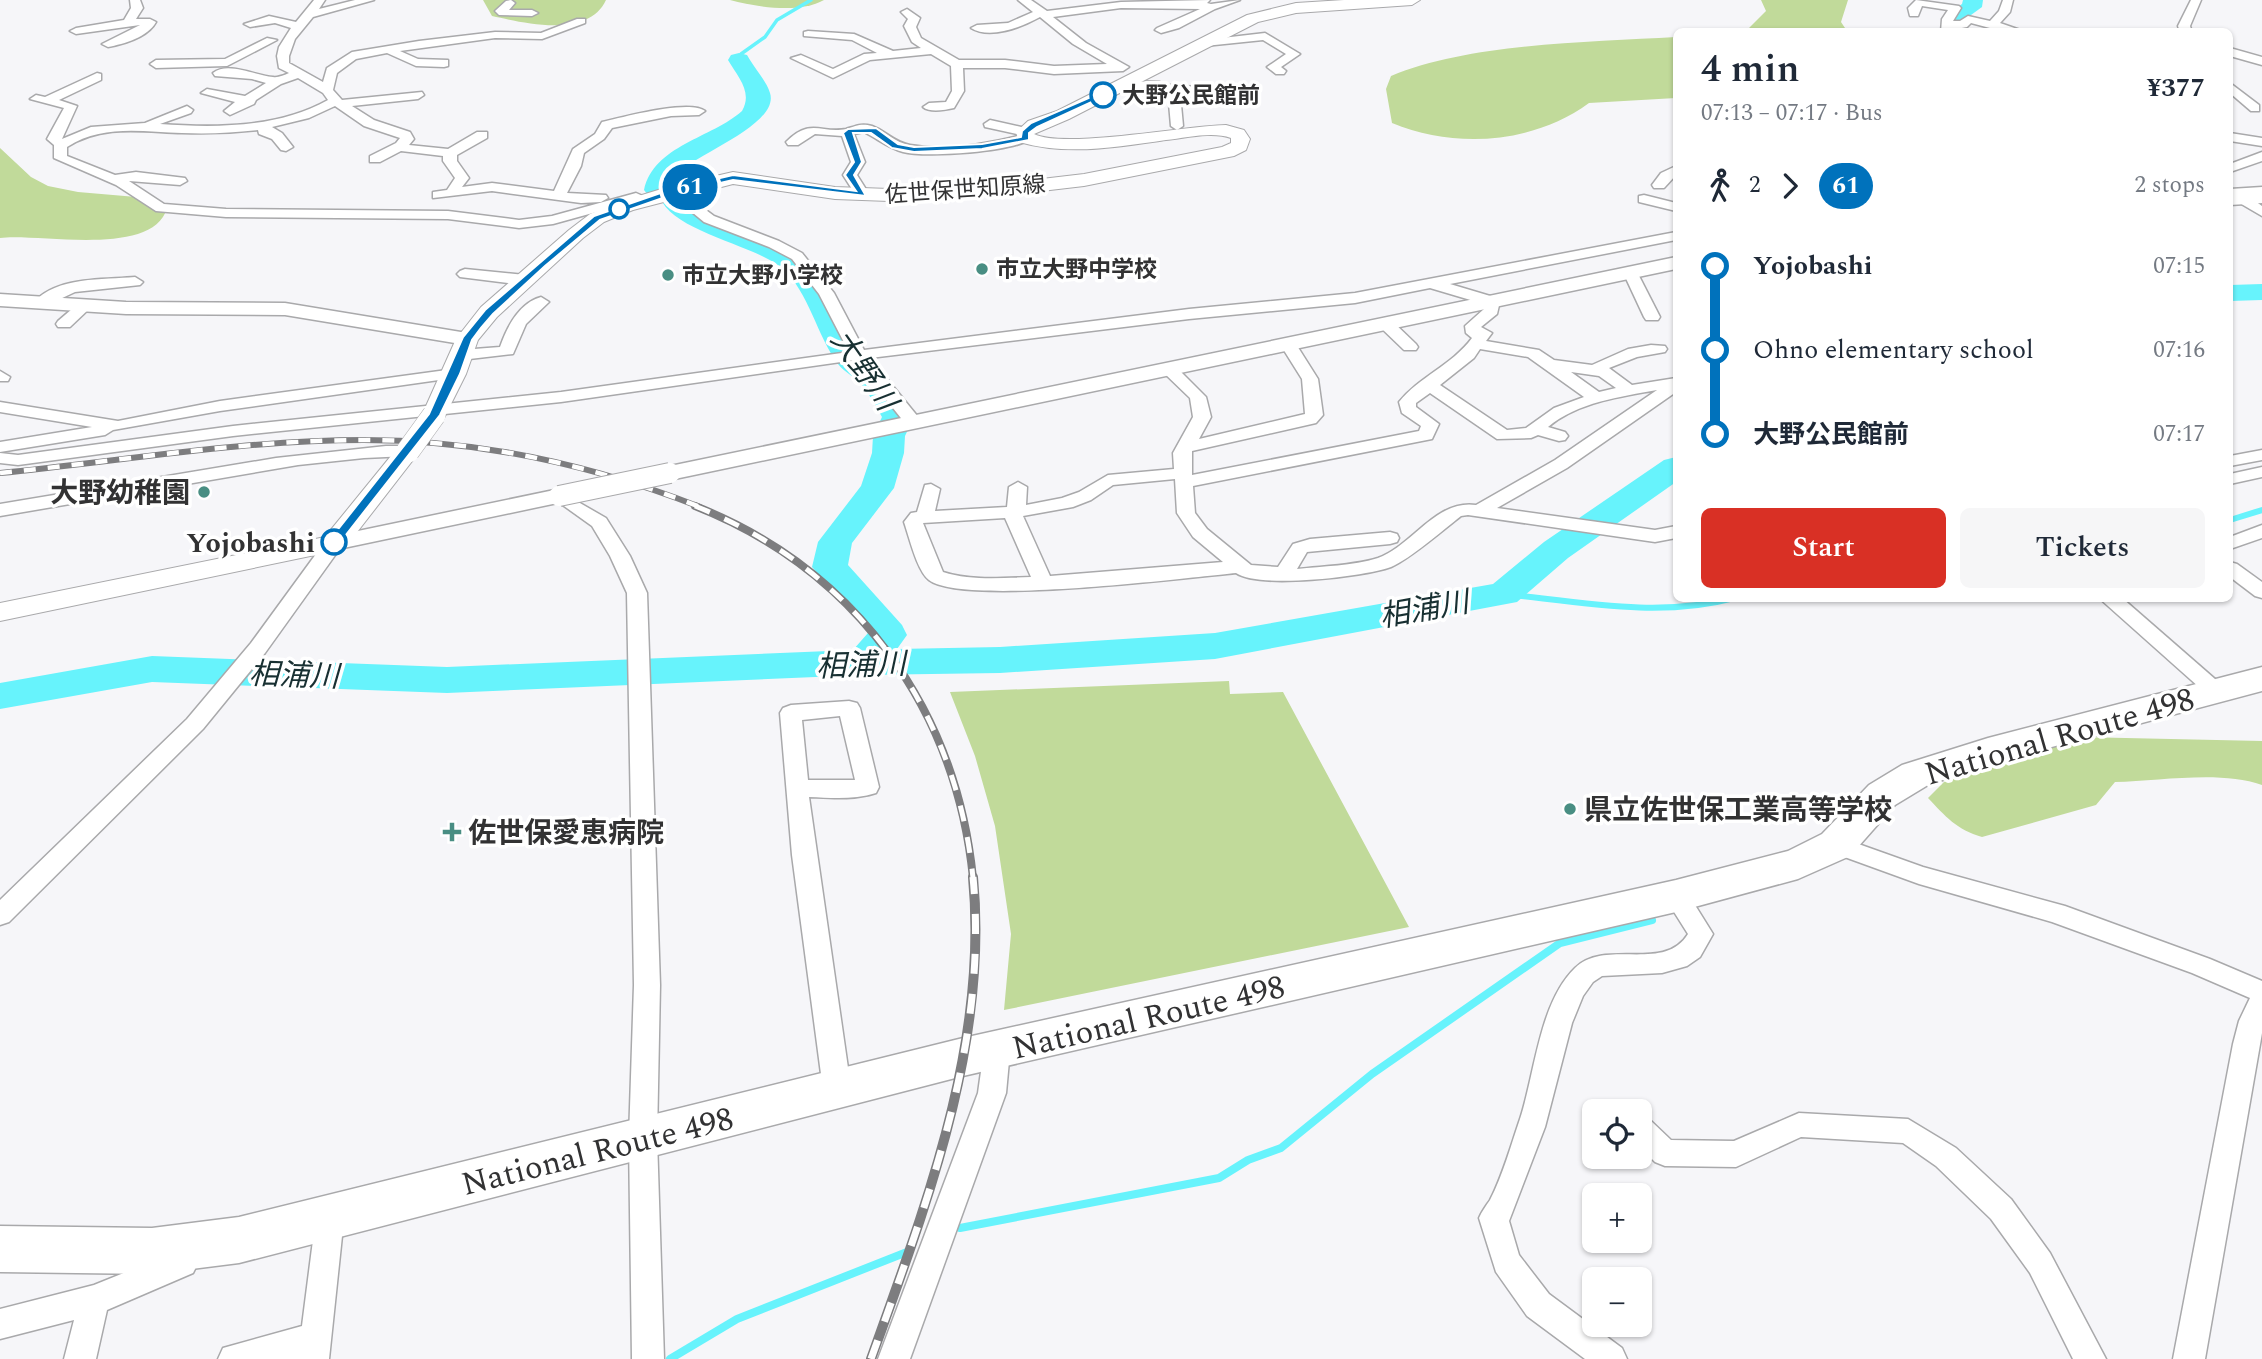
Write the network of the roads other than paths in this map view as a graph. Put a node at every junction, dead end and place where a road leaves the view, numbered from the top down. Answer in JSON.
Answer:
{"nodes":[{"id":1,"x":135,"y":0,"type":"edge"},
{"id":2,"x":320,"y":0,"type":"edge"},
{"id":3,"x":369,"y":0,"type":"edge"},
{"id":4,"x":1023,"y":0,"type":"edge"},
{"id":5,"x":1235,"y":0,"type":"edge"},
{"id":6,"x":1412,"y":0,"type":"edge"},
{"id":7,"x":2008,"y":0,"type":"edge"},
{"id":8,"x":2196,"y":0,"type":"edge"},
{"id":9,"x":505,"y":1,"type":"edge"},
{"id":10,"x":1920,"y":1,"type":"edge"},
{"id":11,"x":1204,"y":4,"type":"edge"},
{"id":12,"x":1121,"y":5,"type":"junction"},
{"id":13,"x":533,"y":8,"type":"dead end"},
{"id":14,"x":907,"y":12,"type":"dead end"},
{"id":15,"x":1044,"y":13,"type":"junction"},
{"id":16,"x":312,"y":14,"type":"junction"},
{"id":17,"x":1924,"y":17,"type":"junction"},
{"id":18,"x":1118,"y":18,"type":"dead end"},
{"id":19,"x":580,"y":21,"type":"dead end"},
{"id":20,"x":130,"y":22,"type":"junction"},
{"id":21,"x":250,"y":24,"type":"dead end"},
{"id":22,"x":838,"y":24,"type":"dead end"},
{"id":23,"x":1948,"y":25,"type":"edge"},
{"id":24,"x":1992,"y":25,"type":"junction"},
{"id":25,"x":977,"y":28,"type":"dead end"},
{"id":26,"x":1913,"y":28,"type":"dead end"},
{"id":27,"x":2004,"y":28,"type":"edge"},
{"id":28,"x":2185,"y":28,"type":"edge"},
{"id":29,"x":1161,"y":30,"type":"dead end"},
{"id":30,"x":76,"y":31,"type":"dead end"},
{"id":31,"x":296,"y":32,"type":"junction"},
{"id":32,"x":808,"y":34,"type":"dead end"},
{"id":33,"x":855,"y":37,"type":"junction"},
{"id":34,"x":115,"y":43,"type":"dead end"},
{"id":35,"x":1205,"y":43,"type":"junction"},
{"id":36,"x":934,"y":50,"type":"junction"},
{"id":37,"x":391,"y":51,"type":"junction"},
{"id":38,"x":2233,"y":53,"type":"edge"},
{"id":39,"x":1294,"y":54,"type":"junction"},
{"id":40,"x":891,"y":55,"type":"junction"},
{"id":41,"x":797,"y":58,"type":"dead end"},
{"id":42,"x":2262,"y":61,"type":"edge"},
{"id":43,"x":444,"y":63,"type":"dead end"},
{"id":44,"x":1264,"y":63,"type":"dead end"},
{"id":45,"x":156,"y":64,"type":"dead end"},
{"id":46,"x":338,"y":64,"type":"junction"},
{"id":47,"x":379,"y":64,"type":"dead end"},
{"id":48,"x":957,"y":64,"type":"junction"},
{"id":49,"x":1280,"y":71,"type":"dead end"},
{"id":50,"x":219,"y":73,"type":"dead end"},
{"id":51,"x":299,"y":74,"type":"junction"},
{"id":52,"x":1129,"y":76,"type":"junction"},
{"id":53,"x":97,"y":78,"type":"dead end"},
{"id":54,"x":275,"y":82,"type":"junction"},
{"id":55,"x":2233,"y":89,"type":"edge"},
{"id":56,"x":1174,"y":90,"type":"junction"},
{"id":57,"x":1248,"y":92,"type":"dead end"},
{"id":58,"x":207,"y":93,"type":"dead end"},
{"id":59,"x":418,"y":95,"type":"dead end"},
{"id":60,"x":337,"y":99,"type":"junction"},
{"id":61,"x":250,"y":101,"type":"junction"},
{"id":62,"x":929,"y":107,"type":"dead end"},
{"id":63,"x":2259,"y":107,"type":"edge"},
{"id":64,"x":2233,"y":108,"type":"edge"},
{"id":65,"x":187,"y":110,"type":"dead end"},
{"id":66,"x":230,"y":111,"type":"dead end"},
{"id":67,"x":699,"y":111,"type":"dead end"},
{"id":68,"x":267,"y":123,"type":"junction"},
{"id":69,"x":990,"y":124,"type":"dead end"},
{"id":70,"x":1177,"y":126,"type":"dead end"},
{"id":71,"x":136,"y":128,"type":"junction"},
{"id":72,"x":167,"y":129,"type":"junction"},
{"id":73,"x":848,"y":133,"type":"junction"},
{"id":74,"x":482,"y":135,"type":"dead end"},
{"id":75,"x":1025,"y":135,"type":"junction"},
{"id":76,"x":61,"y":137,"type":"junction"},
{"id":77,"x":2233,"y":137,"type":"edge"},
{"id":78,"x":146,"y":142,"type":"dead end"},
{"id":79,"x":793,"y":142,"type":"dead end"},
{"id":80,"x":2262,"y":142,"type":"edge"},
{"id":81,"x":401,"y":146,"type":"junction"},
{"id":82,"x":286,"y":147,"type":"dead end"},
{"id":83,"x":450,"y":153,"type":"junction"},
{"id":84,"x":2262,"y":156,"type":"edge"},
{"id":85,"x":375,"y":159,"type":"dead end"},
{"id":86,"x":2233,"y":167,"type":"edge"},
{"id":87,"x":1673,"y":172,"type":"edge"},
{"id":88,"x":115,"y":179,"type":"junction"},
{"id":89,"x":180,"y":181,"type":"dead end"},
{"id":90,"x":1659,"y":185,"type":"dead end"},
{"id":91,"x":675,"y":191,"type":"junction"},
{"id":92,"x":2262,"y":191,"type":"edge"},
{"id":93,"x":862,"y":194,"type":"junction"},
{"id":94,"x":560,"y":196,"type":"junction"},
{"id":95,"x":1644,"y":198,"type":"dead end"},
{"id":96,"x":2234,"y":198,"type":"edge"},
{"id":97,"x":2262,"y":198,"type":"edge"},
{"id":98,"x":640,"y":199,"type":"junction"},
{"id":99,"x":1673,"y":206,"type":"edge"},
{"id":100,"x":2262,"y":212,"type":"edge"},
{"id":101,"x":1673,"y":237,"type":"edge"},
{"id":102,"x":1673,"y":264,"type":"edge"},
{"id":103,"x":1630,"y":272,"type":"junction"},
{"id":104,"x":465,"y":274,"type":"dead end"},
{"id":105,"x":525,"y":280,"type":"junction"},
{"id":106,"x":135,"y":282,"type":"dead end"},
{"id":107,"x":1430,"y":284,"type":"junction"},
{"id":108,"x":0,"y":300,"type":"edge"},
{"id":109,"x":1492,"y":301,"type":"junction"},
{"id":110,"x":541,"y":302,"type":"dead end"},
{"id":111,"x":41,"y":303,"type":"junction"},
{"id":112,"x":83,"y":306,"type":"junction"},
{"id":113,"x":1652,"y":317,"type":"dead end"},
{"id":114,"x":1385,"y":323,"type":"junction"},
{"id":115,"x":64,"y":324,"type":"dead end"},
{"id":116,"x":1481,"y":338,"type":"junction"},
{"id":117,"x":1289,"y":344,"type":"junction"},
{"id":118,"x":1410,"y":347,"type":"dead end"},
{"id":119,"x":1658,"y":349,"type":"dead end"},
{"id":120,"x":859,"y":355,"type":"junction"},
{"id":121,"x":461,"y":356,"type":"junction"},
{"id":122,"x":1549,"y":364,"type":"junction"},
{"id":123,"x":1170,"y":370,"type":"junction"},
{"id":124,"x":1595,"y":371,"type":"junction"},
{"id":125,"x":1428,"y":384,"type":"junction"},
{"id":126,"x":1630,"y":391,"type":"junction"},
{"id":127,"x":1598,"y":399,"type":"junction"},
{"id":128,"x":0,"y":407,"type":"edge"},
{"id":129,"x":435,"y":413,"type":"junction"},
{"id":130,"x":914,"y":423,"type":"junction"},
{"id":131,"x":118,"y":426,"type":"junction"},
{"id":132,"x":1535,"y":429,"type":"junction"},
{"id":133,"x":1559,"y":436,"type":"dead end"},
{"id":134,"x":0,"y":447,"type":"edge"},
{"id":135,"x":1185,"y":447,"type":"junction"},
{"id":136,"x":408,"y":451,"type":"junction"},
{"id":137,"x":2262,"y":455,"type":"edge"},
{"id":138,"x":0,"y":458,"type":"edge"},
{"id":139,"x":2233,"y":460,"type":"edge"},
{"id":140,"x":2262,"y":472,"type":"edge"},
{"id":141,"x":1184,"y":478,"type":"junction"},
{"id":142,"x":2233,"y":478,"type":"edge"},
{"id":143,"x":1017,"y":487,"type":"dead end"},
{"id":144,"x":930,"y":489,"type":"dead end"},
{"id":145,"x":559,"y":496,"type":"junction"},
{"id":146,"x":0,"y":510,"type":"edge"},
{"id":147,"x":1483,"y":510,"type":"junction"},
{"id":148,"x":1014,"y":512,"type":"junction"},
{"id":149,"x":925,"y":516,"type":"junction"},
{"id":150,"x":2262,"y":531,"type":"edge"},
{"id":151,"x":1673,"y":533,"type":"edge"},
{"id":152,"x":1390,"y":538,"type":"dead end"},
{"id":153,"x":334,"y":542,"type":"junction"},
{"id":154,"x":2233,"y":542,"type":"edge"},
{"id":155,"x":1240,"y":566,"type":"junction"},
{"id":156,"x":2233,"y":570,"type":"edge"},
{"id":157,"x":1284,"y":574,"type":"junction"},
{"id":158,"x":1042,"y":583,"type":"junction"},
{"id":159,"x":2262,"y":592,"type":"edge"},
{"id":160,"x":2114,"y":602,"type":"edge"},
{"id":161,"x":0,"y":612,"type":"edge"},
{"id":162,"x":2262,"y":679,"type":"edge"},
{"id":163,"x":2216,"y":691,"type":"junction"},
{"id":164,"x":796,"y":788,"type":"dead end"},
{"id":165,"x":1836,"y":845,"type":"junction"},
{"id":166,"x":1676,"y":896,"type":"junction"},
{"id":167,"x":0,"y":915,"type":"edge"},
{"id":168,"x":2262,"y":992,"type":"edge"},
{"id":169,"x":2262,"y":1001,"type":"edge"},
{"id":170,"x":997,"y":1050,"type":"junction"},
{"id":171,"x":837,"y":1089,"type":"junction"},
{"id":172,"x":643,"y":1138,"type":"junction"},
{"id":173,"x":1652,"y":1141,"type":"edge"},
{"id":174,"x":330,"y":1217,"type":"junction"},
{"id":175,"x":239,"y":1240,"type":"junction"},
{"id":176,"x":0,"y":1249,"type":"edge"},
{"id":177,"x":94,"y":1300,"type":"junction"},
{"id":178,"x":0,"y":1324,"type":"edge"},
{"id":179,"x":314,"y":1349,"type":"edge"},
{"id":180,"x":80,"y":1359,"type":"edge"},
{"id":181,"x":234,"y":1359,"type":"edge"},
{"id":182,"x":648,"y":1359,"type":"edge"},
{"id":183,"x":894,"y":1359,"type":"edge"},
{"id":184,"x":1611,"y":1359,"type":"edge"},
{"id":185,"x":2090,"y":1359,"type":"edge"},
{"id":186,"x":2189,"y":1359,"type":"edge"}],
"edges":[{"from":1,"to":20,"type":"street"},
{"from":2,"to":16,"type":"street"},
{"from":3,"to":16,"type":"street"},
{"from":4,"to":15,"type":"street"},
{"from":5,"to":11,"type":"street"},
{"from":6,"to":35,"type":"main road","name":"佐世保世知原線"},
{"from":7,"to":24,"type":"street"},
{"from":8,"to":28,"type":"street"},
{"from":9,"to":13,"type":"street"},
{"from":10,"to":17,"type":"street"},
{"from":10,"to":23,"type":"street"},
{"from":11,"to":12,"type":"street"},
{"from":11,"to":29,"type":"street"},
{"from":12,"to":15,"type":"street"},
{"from":12,"to":18,"type":"street"},
{"from":14,"to":36,"type":"street"},
{"from":15,"to":25,"type":"street"},
{"from":15,"to":52,"type":"street"},
{"from":16,"to":31,"type":"street"},
{"from":17,"to":23,"type":"street"},
{"from":17,"to":26,"type":"street"},
{"from":19,"to":37,"type":"street"},
{"from":20,"to":30,"type":"street"},
{"from":20,"to":34,"type":"street"},
{"from":21,"to":31,"type":"street"},
{"from":22,"to":33,"type":"street"},
{"from":23,"to":24,"type":"street"},
{"from":24,"to":27,"type":"street"},
{"from":31,"to":45,"type":"street"},
{"from":31,"to":51,"type":"street"},
{"from":32,"to":33,"type":"street"},
{"from":33,"to":40,"type":"street"},
{"from":35,"to":39,"type":"street"},
{"from":35,"to":52,"type":"main road","name":"佐世保世知原線"},
{"from":36,"to":40,"type":"street"},
{"from":36,"to":48,"type":"street"},
{"from":37,"to":43,"type":"street"},
{"from":37,"to":46,"type":"street"},
{"from":38,"to":42,"type":"street"},
{"from":39,"to":44,"type":"street"},
{"from":39,"to":49,"type":"street"},
{"from":40,"to":41,"type":"street"},
{"from":46,"to":47,"type":"street"},
{"from":46,"to":60,"type":"street"},
{"from":48,"to":52,"type":"street"},
{"from":48,"to":62,"type":"street"},
{"from":50,"to":54,"type":"street"},
{"from":51,"to":54,"type":"street"},
{"from":51,"to":60,"type":"street"},
{"from":52,"to":56,"type":"street"},
{"from":52,"to":75,"type":"main road","name":"佐世保世知原線"},
{"from":53,"to":76,"type":"street"},
{"from":54,"to":61,"type":"street"},
{"from":55,"to":63,"type":"street"},
{"from":56,"to":57,"type":"street"},
{"from":56,"to":70,"type":"street"},
{"from":58,"to":61,"type":"street"},
{"from":59,"to":60,"type":"street"},
{"from":60,"to":68,"type":"street"},
{"from":60,"to":81,"type":"street"},
{"from":61,"to":66,"type":"street"},
{"from":63,"to":64,"type":"street"},
{"from":65,"to":71,"type":"street"},
{"from":67,"to":94,"type":"street"},
{"from":68,"to":72,"type":"street"},
{"from":68,"to":82,"type":"street"},
{"from":69,"to":75,"type":"street"},
{"from":71,"to":72,"type":"street"},
{"from":71,"to":76,"type":"street"},
{"from":72,"to":78,"type":"street"},
{"from":73,"to":75,"type":"street"},
{"from":73,"to":79,"type":"street"},
{"from":73,"to":93,"type":"street"},
{"from":74,"to":83,"type":"street"},
{"from":75,"to":93,"type":"main road","name":"佐世保世知原線"},
{"from":76,"to":88,"type":"street"},
{"from":77,"to":80,"type":"street"},
{"from":81,"to":83,"type":"street"},
{"from":81,"to":85,"type":"street"},
{"from":83,"to":94,"type":"street"},
{"from":84,"to":86,"type":"street"},
{"from":87,"to":90,"type":"street"},
{"from":88,"to":89,"type":"street"},
{"from":88,"to":98,"type":"street"},
{"from":91,"to":93,"type":"main road","name":"佐世保世知原線"},
{"from":91,"to":98,"type":"main road","name":"佐世保世知原線"},
{"from":91,"to":120,"type":"street"},
{"from":92,"to":96,"type":"street"},
{"from":94,"to":98,"type":"street"},
{"from":95,"to":99,"type":"street"},
{"from":96,"to":97,"type":"street"},
{"from":96,"to":100,"type":"street"},
{"from":98,"to":105,"type":"main road","name":"佐世保世知原線"},
{"from":101,"to":107,"type":"street"},
{"from":102,"to":103,"type":"street"},
{"from":103,"to":109,"type":"street"},
{"from":103,"to":113,"type":"street"},
{"from":104,"to":105,"type":"street"},
{"from":105,"to":121,"type":"main road","name":"佐世保世知原線"},
{"from":106,"to":111,"type":"street"},
{"from":107,"to":109,"type":"street"},
{"from":107,"to":120,"type":"street"},
{"from":108,"to":111,"type":"street"},
{"from":109,"to":114,"type":"street"},
{"from":109,"to":116,"type":"street"},
{"from":110,"to":121,"type":"street"},
{"from":111,"to":112,"type":"street"},
{"from":112,"to":115,"type":"street"},
{"from":112,"to":121,"type":"street"},
{"from":114,"to":117,"type":"street"},
{"from":114,"to":118,"type":"street"},
{"from":116,"to":122,"type":"street"},
{"from":116,"to":125,"type":"street"},
{"from":117,"to":123,"type":"street"},
{"from":117,"to":135,"type":"street"},
{"from":119,"to":124,"type":"street"},
{"from":120,"to":129,"type":"street"},
{"from":120,"to":130,"type":"street"},
{"from":121,"to":129,"type":"main road","name":"佐世保世知原線"},
{"from":121,"to":131,"type":"street"},
{"from":122,"to":124,"type":"street"},
{"from":122,"to":127,"type":"street"},
{"from":123,"to":130,"type":"street"},
{"from":123,"to":135,"type":"street"},
{"from":124,"to":126,"type":"street"},
{"from":125,"to":132,"type":"street"},
{"from":125,"to":141,"type":"street"},
{"from":126,"to":127,"type":"street"},
{"from":126,"to":147,"type":"street"},
{"from":127,"to":132,"type":"street"},
{"from":128,"to":131,"type":"street"},
{"from":129,"to":136,"type":"main road","name":"佐世保世知原線","bridge":true},
{"from":129,"to":138,"type":"street"},
{"from":130,"to":145,"type":"street","bridge":true},
{"from":131,"to":134,"type":"street"},
{"from":132,"to":133,"type":"street"},
{"from":135,"to":141,"type":"street"},
{"from":136,"to":146,"type":"street"},
{"from":136,"to":153,"type":"main road","name":"佐世保世知原線"},
{"from":137,"to":139,"type":"street"},
{"from":140,"to":142,"type":"street"},
{"from":141,"to":148,"type":"street"},
{"from":141,"to":155,"type":"street"},
{"from":143,"to":148,"type":"street"},
{"from":144,"to":149,"type":"street"},
{"from":145,"to":153,"type":"street"},
{"from":145,"to":172,"type":"street"},
{"from":147,"to":151,"type":"street"},
{"from":147,"to":157,"type":"street"},
{"from":148,"to":149,"type":"street"},
{"from":148,"to":158,"type":"street"},
{"from":149,"to":158,"type":"street"},
{"from":150,"to":154,"type":"street"},
{"from":152,"to":157,"type":"street"},
{"from":153,"to":161,"type":"main road"},
{"from":153,"to":167,"type":"street"},
{"from":155,"to":157,"type":"street"},
{"from":155,"to":158,"type":"street"},
{"from":156,"to":159,"type":"street"},
{"from":160,"to":163,"type":"street"},
{"from":162,"to":163,"type":"highway","name":"National Route 498"},
{"from":163,"to":165,"type":"highway","name":"National Route 498"},
{"from":164,"to":171,"type":"street"},
{"from":165,"to":166,"type":"highway","name":"National Route 498"},
{"from":165,"to":168,"type":"street"},
{"from":166,"to":170,"type":"highway","name":"National Route 498"},
{"from":166,"to":184,"type":"street"},
{"from":169,"to":186,"type":"street"},
{"from":170,"to":171,"type":"highway","name":"National Route 498"},
{"from":170,"to":183,"type":"street"},
{"from":171,"to":172,"type":"highway","name":"National Route 498"},
{"from":172,"to":174,"type":"highway","name":"National Route 498"},
{"from":172,"to":182,"type":"street"},
{"from":173,"to":185,"type":"street"},
{"from":174,"to":175,"type":"highway","name":"National Route 498"},
{"from":174,"to":179,"type":"street"},
{"from":175,"to":176,"type":"highway","name":"National Route 498"},
{"from":175,"to":177,"type":"street"},
{"from":177,"to":178,"type":"street"},
{"from":177,"to":180,"type":"street"},
{"from":179,"to":181,"type":"street"}]}
